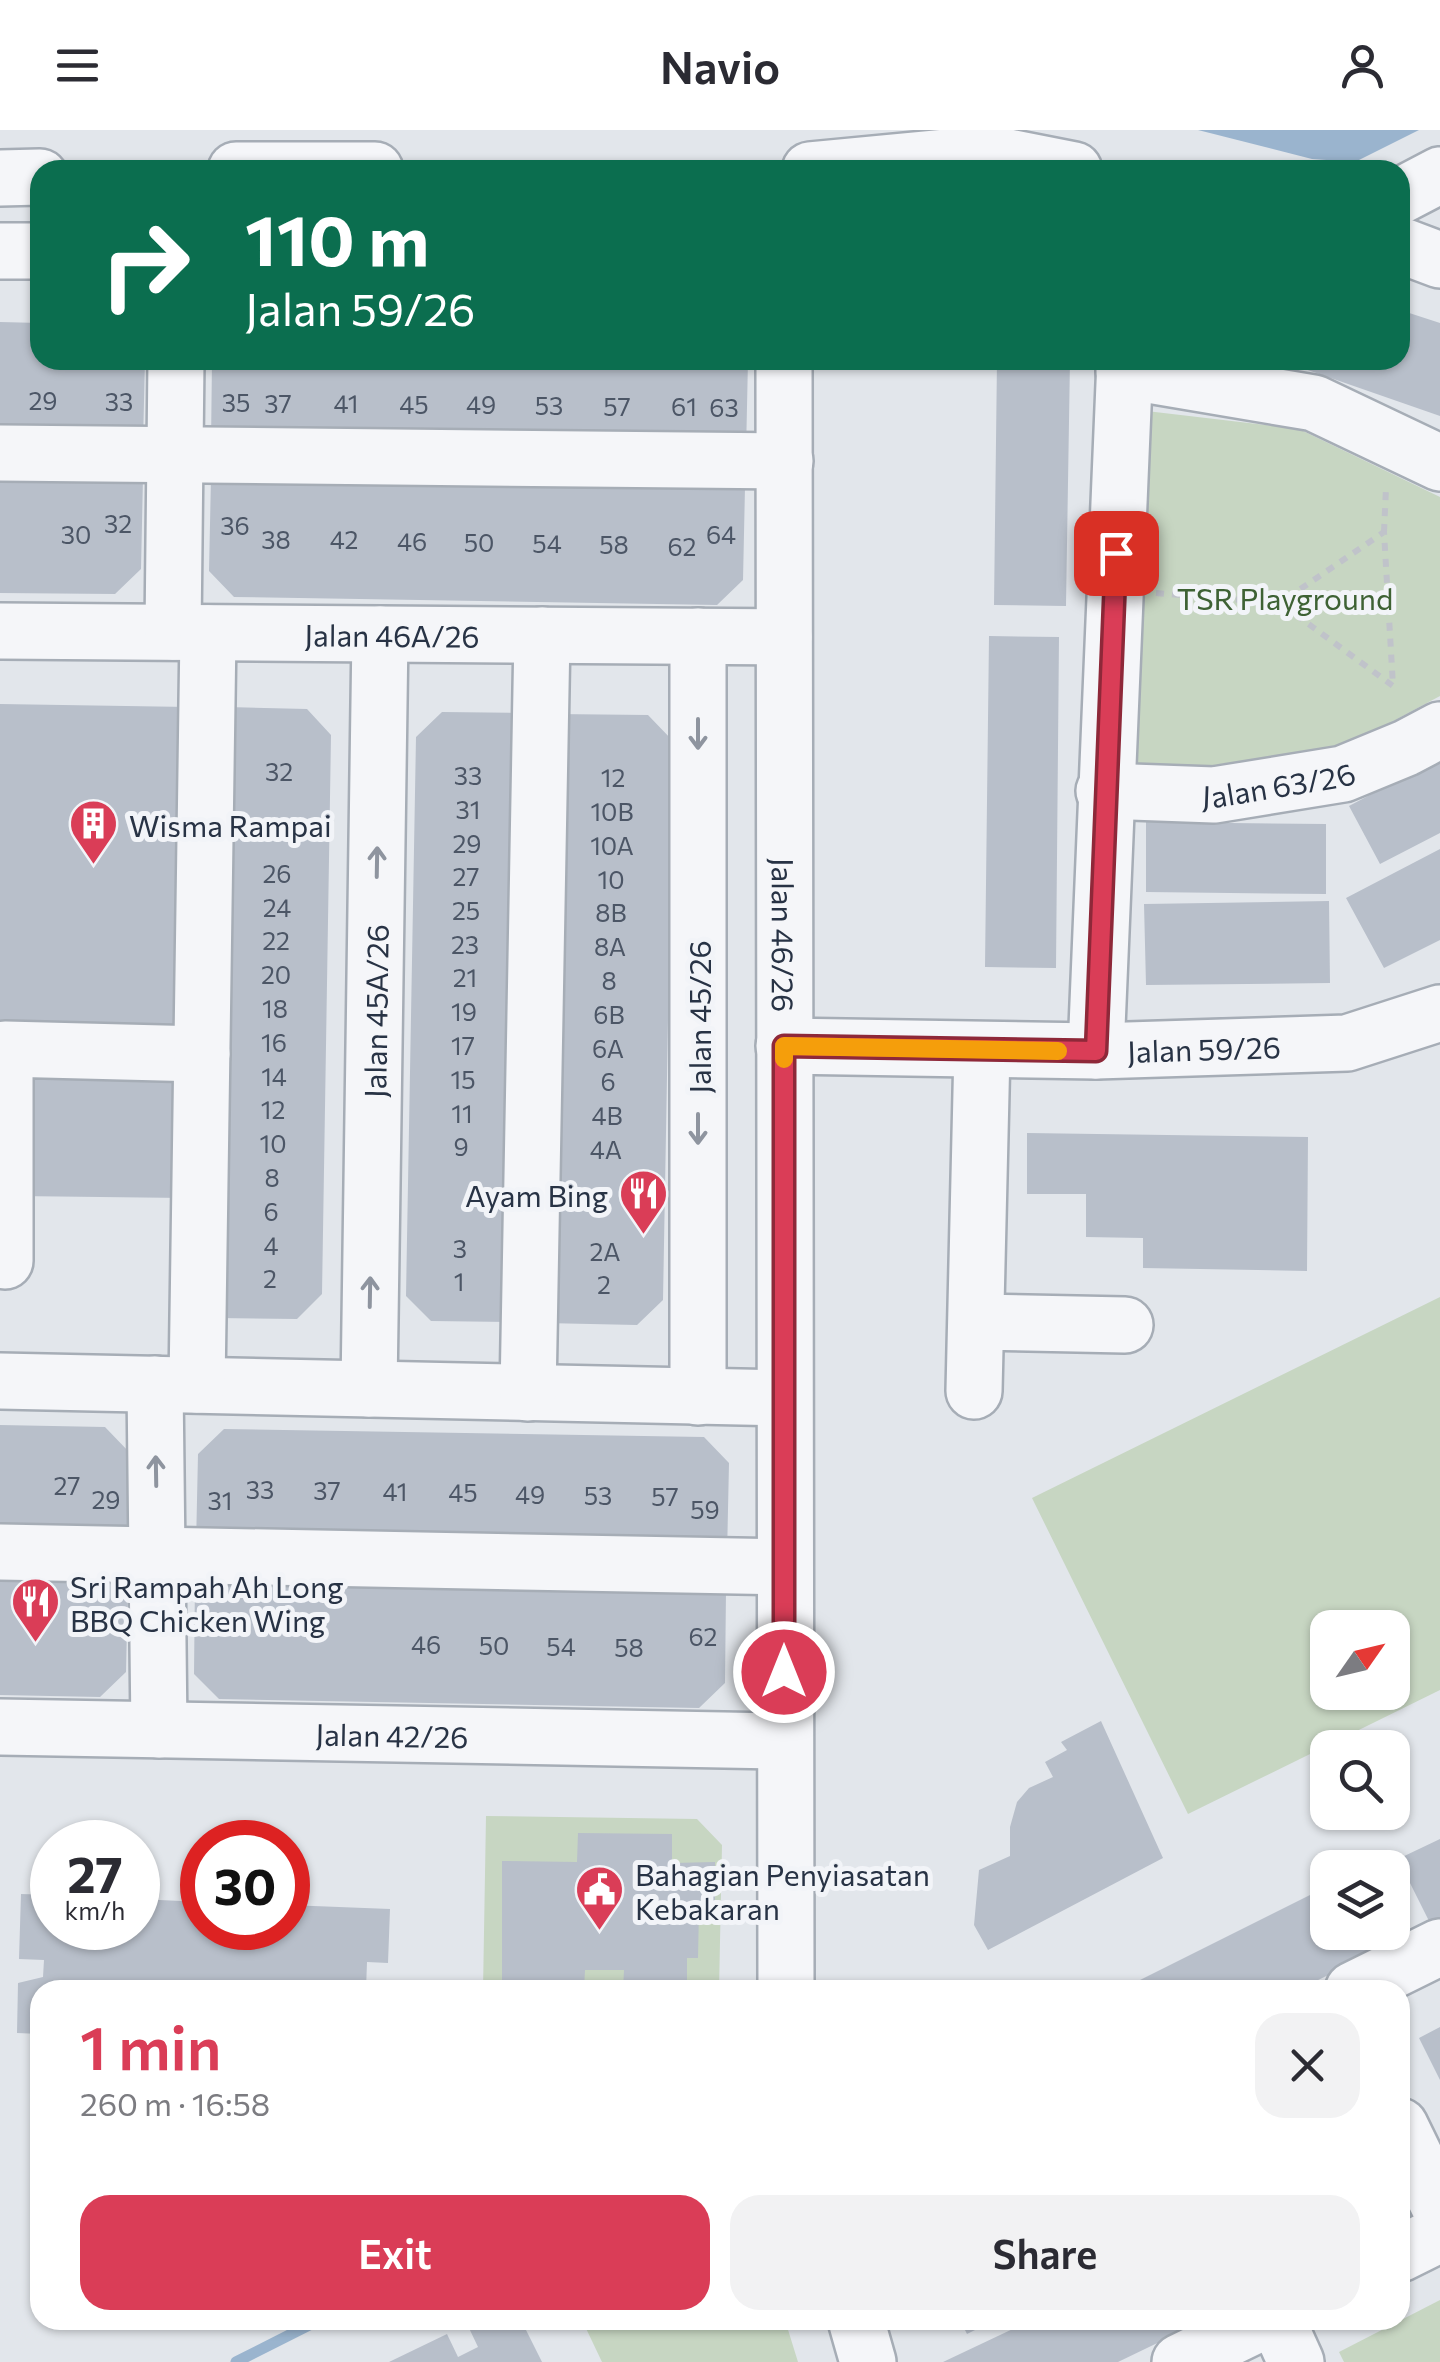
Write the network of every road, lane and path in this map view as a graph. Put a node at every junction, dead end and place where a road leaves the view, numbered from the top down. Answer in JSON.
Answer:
{"nodes":[{"id":1,"x":258,"y":130,"type":"edge"},
{"id":2,"x":258,"y":160,"type":"edge"},
{"id":3,"x":915,"y":160,"type":"edge"},
{"id":4,"x":1023,"y":160,"type":"edge"},
{"id":5,"x":1440,"y":175,"type":"edge"},
{"id":6,"x":30,"y":176,"type":"edge"},
{"id":7,"x":0,"y":178,"type":"edge"},
{"id":8,"x":1410,"y":191,"type":"edge"},
{"id":9,"x":1410,"y":249,"type":"edge"},
{"id":10,"x":0,"y":251,"type":"edge"},
{"id":11,"x":30,"y":251,"type":"edge"},
{"id":12,"x":1440,"y":260,"type":"edge"},
{"id":13,"x":176,"y":370,"type":"edge"},
{"id":14,"x":784,"y":370,"type":"edge"},
{"id":15,"x":1124,"y":370,"type":"edge"},
{"id":16,"x":1145,"y":370,"type":"edge"},
{"id":17,"x":0,"y":453,"type":"edge"},
{"id":18,"x":175,"y":457,"type":"junction"},
{"id":19,"x":784,"y":460,"type":"junction"},
{"id":20,"x":1440,"y":463,"type":"edge"},
{"id":21,"x":1114,"y":589,"type":"junction"},
{"id":22,"x":1280,"y":603,"type":"junction"},
{"id":23,"x":0,"y":631,"type":"edge"},
{"id":24,"x":190,"y":632,"type":"junction"},
{"id":25,"x":380,"y":634,"type":"junction"},
{"id":26,"x":542,"y":635,"type":"junction"},
{"id":27,"x":698,"y":636,"type":"junction"},
{"id":28,"x":784,"y":637,"type":"junction"},
{"id":29,"x":1440,"y":730,"type":"edge"},
{"id":30,"x":1104,"y":791,"type":"junction"},
{"id":31,"x":1440,"y":1013,"type":"edge"},
{"id":32,"x":784,"y":1046,"type":"junction"},
{"id":33,"x":982,"y":1050,"type":"junction"},
{"id":34,"x":1096,"y":1051,"type":"junction"},
{"id":35,"x":202,"y":1054,"type":"junction"},
{"id":36,"x":5,"y":1261,"type":"dead end"},
{"id":37,"x":977,"y":1322,"type":"junction"},
{"id":38,"x":1125,"y":1325,"type":"dead end"},
{"id":39,"x":0,"y":1380,"type":"edge"},
{"id":40,"x":176,"y":1385,"type":"junction"},
{"id":41,"x":369,"y":1389,"type":"junction"},
{"id":42,"x":974,"y":1390,"type":"dead end"},
{"id":43,"x":528,"y":1392,"type":"junction"},
{"id":44,"x":698,"y":1397,"type":"junction"},
{"id":45,"x":784,"y":1398,"type":"junction"},
{"id":46,"x":0,"y":1552,"type":"edge"},
{"id":47,"x":156,"y":1557,"type":"junction"},
{"id":48,"x":784,"y":1567,"type":"junction"},
{"id":49,"x":0,"y":1727,"type":"edge"},
{"id":50,"x":159,"y":1730,"type":"junction"},
{"id":51,"x":784,"y":1741,"type":"junction"},
{"id":52,"x":1440,"y":1947,"type":"edge"},
{"id":53,"x":777,"y":1980,"type":"edge"},
{"id":54,"x":1372,"y":1980,"type":"edge"},
{"id":55,"x":1410,"y":2146,"type":"edge"},
{"id":56,"x":1440,"y":2208,"type":"edge"},
{"id":57,"x":1440,"y":2234,"type":"edge"},
{"id":58,"x":1410,"y":2249,"type":"edge"},
{"id":59,"x":859,"y":2330,"type":"edge"},
{"id":60,"x":1246,"y":2330,"type":"edge"},
{"id":61,"x":1282,"y":2330,"type":"edge"},
{"id":62,"x":868,"y":2362,"type":"edge"},
{"id":63,"x":1180,"y":2362,"type":"edge"},
{"id":64,"x":1296,"y":2362,"type":"edge"}],
"edges":[{"from":1,"to":2,"type":"street"},
{"from":3,"to":4,"type":"street"},
{"from":5,"to":8,"type":"street"},
{"from":6,"to":7,"type":"street"},
{"from":9,"to":12,"type":"street"},
{"from":10,"to":11,"type":"street"},
{"from":13,"to":18,"type":"street"},
{"from":14,"to":19,"type":"street","name":"Jalan 46/26"},
{"from":15,"to":21,"type":"street"},
{"from":16,"to":20,"type":"street"},
{"from":17,"to":18,"type":"street"},
{"from":18,"to":19,"type":"street"},
{"from":18,"to":24,"type":"street"},
{"from":19,"to":28,"type":"street","name":"Jalan 46/26"},
{"from":21,"to":22,"type":"path"},
{"from":21,"to":30,"type":"street"},
{"from":22,"to":22,"type":"path"},
{"from":23,"to":24,"type":"street","name":"Jalan 46A/26"},
{"from":24,"to":25,"type":"street","name":"Jalan 46A/26"},
{"from":24,"to":35,"type":"street"},
{"from":25,"to":26,"type":"street","name":"Jalan 46A/26"},
{"from":41,"to":25,"type":"street","name":"Jalan 45A/26","one_way":true},
{"from":26,"to":27,"type":"street","name":"Jalan 46A/26"},
{"from":26,"to":43,"type":"street"},
{"from":27,"to":28,"type":"street","name":"Jalan 46A/26"},
{"from":27,"to":44,"type":"street","name":"Jalan 45/26","one_way":true},
{"from":28,"to":32,"type":"street","name":"Jalan 46/26"},
{"from":29,"to":30,"type":"street","name":"Jalan 63/26"},
{"from":30,"to":34,"type":"street"},
{"from":31,"to":34,"type":"street","name":"Jalan 59/26"},
{"from":32,"to":33,"type":"street","name":"Jalan 59/26"},
{"from":32,"to":45,"type":"street","name":"Jalan 46/26"},
{"from":33,"to":34,"type":"street","name":"Jalan 59/26"},
{"from":33,"to":37,"type":"street"},
{"from":35,"to":36,"type":"street"},
{"from":35,"to":40,"type":"street"},
{"from":37,"to":38,"type":"street"},
{"from":37,"to":42,"type":"street"},
{"from":39,"to":40,"type":"street"},
{"from":40,"to":41,"type":"street"},
{"from":47,"to":40,"type":"street","one_way":true},
{"from":41,"to":43,"type":"street"},
{"from":43,"to":44,"type":"street"},
{"from":44,"to":45,"type":"street"},
{"from":45,"to":48,"type":"street","name":"Jalan 46/26"},
{"from":46,"to":47,"type":"street"},
{"from":47,"to":48,"type":"street"},
{"from":47,"to":50,"type":"street"},
{"from":48,"to":51,"type":"street","name":"Jalan 46/26"},
{"from":49,"to":50,"type":"street","name":"Jalan 42/26"},
{"from":50,"to":51,"type":"street","name":"Jalan 42/26"},
{"from":51,"to":53,"type":"street","name":"Jalan 46/26"},
{"from":52,"to":54,"type":"street"},
{"from":55,"to":56,"type":"street"},
{"from":57,"to":58,"type":"street"},
{"from":59,"to":62,"type":"street"},
{"from":60,"to":63,"type":"street"},
{"from":61,"to":64,"type":"street"}]}
